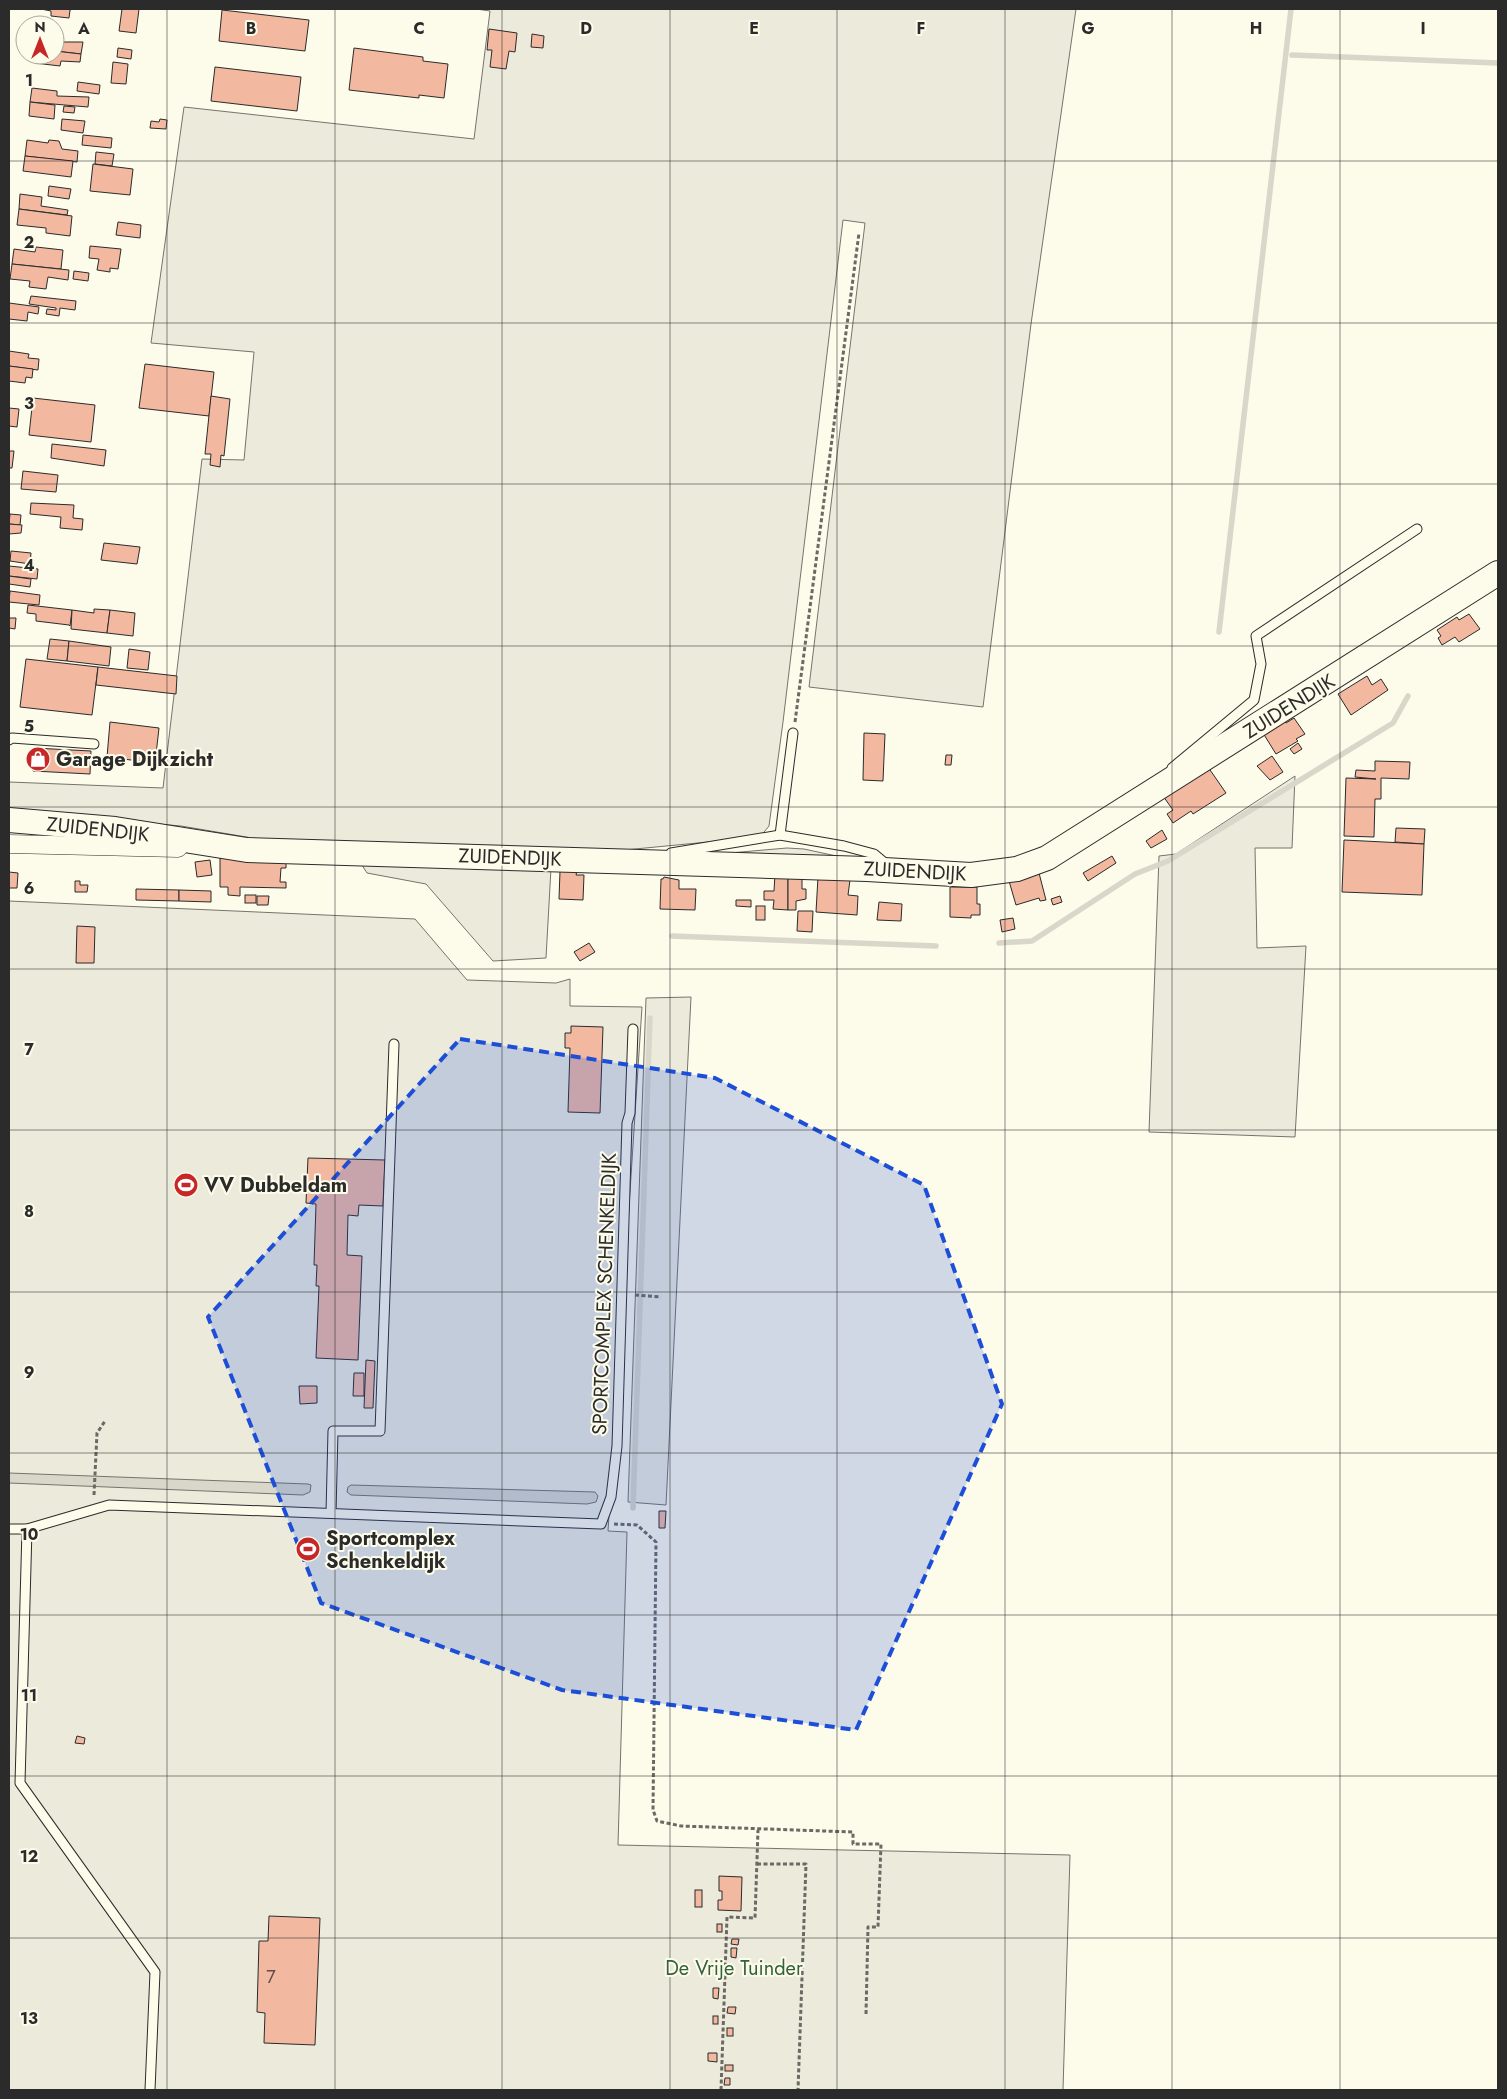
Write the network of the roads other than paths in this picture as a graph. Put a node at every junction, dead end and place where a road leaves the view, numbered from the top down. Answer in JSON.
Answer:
{"nodes":[{"id":1,"x":1417,"y":528,"type":"dead end"},
{"id":2,"x":1498,"y":573,"type":"edge"},
{"id":3,"x":793,"y":733,"type":"road end"},
{"id":4,"x":9,"y":740,"type":"edge"},
{"id":5,"x":94,"y":744,"type":"dead end"},
{"id":6,"x":1152,"y":794,"type":"junction"},
{"id":7,"x":9,"y":820,"type":"edge"},
{"id":8,"x":780,"y":835,"type":"junction"},
{"id":9,"x":9,"y":844,"type":"edge"},
{"id":10,"x":247,"y":850,"type":"junction"},
{"id":11,"x":629,"y":860,"type":"junction"},
{"id":12,"x":895,"y":871,"type":"junction"},
{"id":13,"x":633,"y":1029,"type":"dead end"},
{"id":14,"x":394,"y":1044,"type":"dead end"},
{"id":15,"x":331,"y":1513,"type":"junction"},
{"id":16,"x":9,"y":1528,"type":"edge"},
{"id":17,"x":27,"y":1529,"type":"junction"},
{"id":18,"x":150,"y":2090,"type":"edge"}],
"edges":[{"from":1,"to":6,"type":"lane"},
{"from":2,"to":6,"type":"street","name":"ZUIDENDIJK"},
{"from":3,"to":8,"type":"lane"},
{"from":4,"to":5,"type":"lane"},
{"from":6,"to":12,"type":"street","name":"ZUIDENDIJK"},
{"from":7,"to":10,"type":"street","name":"ZUIDENDIJK"},
{"from":8,"to":11,"type":"lane"},
{"from":8,"to":12,"type":"lane"},
{"from":9,"to":10,"type":"street","name":"ZUIDENDIJK"},
{"from":10,"to":11,"type":"street","name":"ZUIDENDIJK"},
{"from":11,"to":12,"type":"street","name":"ZUIDENDIJK"},
{"from":13,"to":15,"type":"lane","name":"SPORTCOMPLEX SCHENKELDIJK"},
{"from":14,"to":15,"type":"lane"},
{"from":15,"to":17,"type":"lane"},
{"from":16,"to":17,"type":"lane"},
{"from":17,"to":18,"type":"lane"}]}
